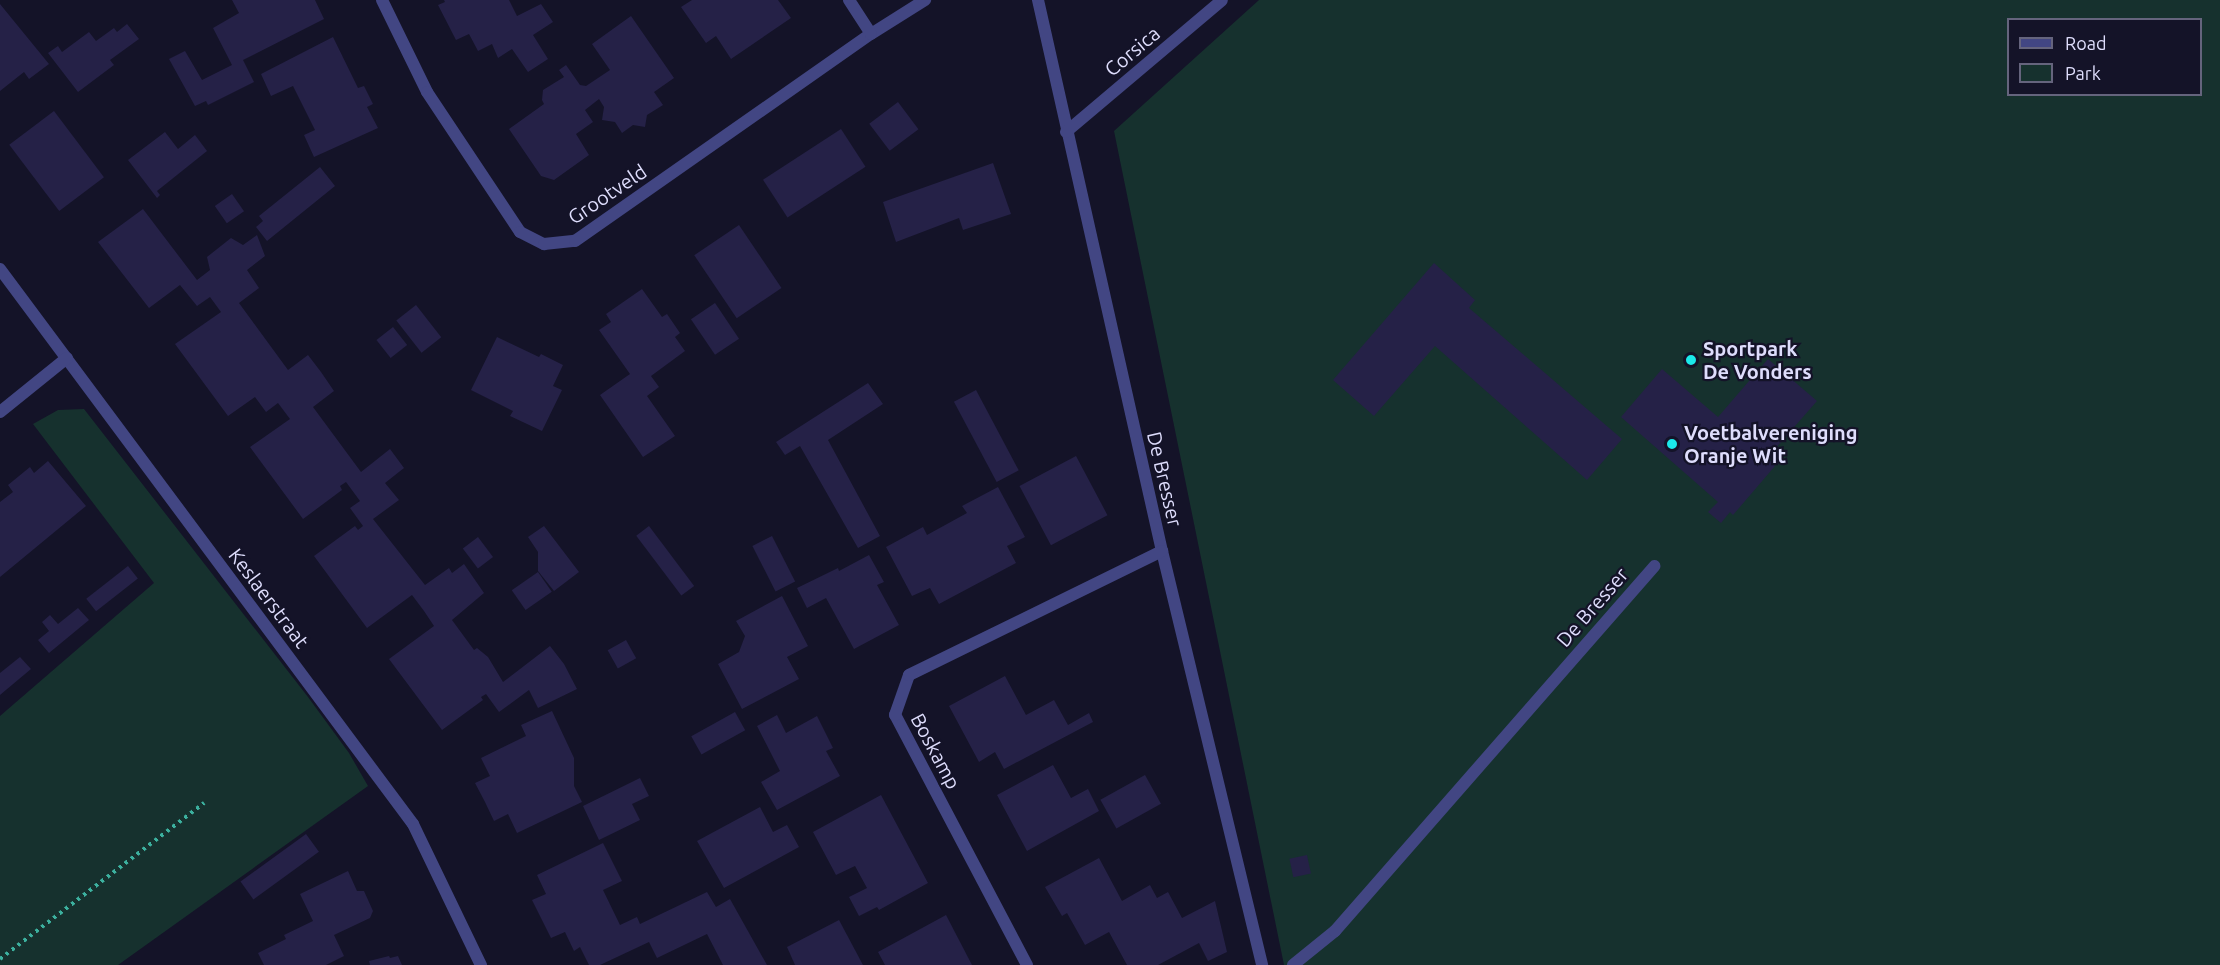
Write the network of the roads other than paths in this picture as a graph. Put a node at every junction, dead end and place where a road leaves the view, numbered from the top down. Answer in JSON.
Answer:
{"nodes":[{"id":1,"x":382,"y":0,"type":"edge"},
{"id":2,"x":849,"y":0,"type":"edge"},
{"id":3,"x":925,"y":0,"type":"edge"},
{"id":4,"x":1038,"y":0,"type":"edge"},
{"id":5,"x":1222,"y":0,"type":"edge"},
{"id":6,"x":871,"y":34,"type":"junction"},
{"id":7,"x":1066,"y":132,"type":"junction"},
{"id":8,"x":0,"y":269,"type":"edge"},
{"id":9,"x":67,"y":358,"type":"junction"},
{"id":10,"x":0,"y":412,"type":"edge"},
{"id":11,"x":1162,"y":551,"type":"junction"},
{"id":12,"x":1654,"y":566,"type":"dead end"},
{"id":13,"x":482,"y":965,"type":"edge"},
{"id":14,"x":1026,"y":965,"type":"edge"},
{"id":15,"x":1262,"y":965,"type":"edge"},
{"id":16,"x":1293,"y":965,"type":"edge"}],
"edges":[{"from":1,"to":6,"type":"street","name":"Grootveld"},
{"from":2,"to":6,"type":"street"},
{"from":3,"to":6,"type":"street","name":"Grootveld"},
{"from":4,"to":7,"type":"street","name":"De Bresser"},
{"from":5,"to":7,"type":"street","name":"Corsica"},
{"from":7,"to":11,"type":"street","name":"De Bresser"},
{"from":8,"to":9,"type":"street","name":"Keslaerstraat"},
{"from":9,"to":10,"type":"street"},
{"from":9,"to":13,"type":"street","name":"Keslaerstraat"},
{"from":11,"to":14,"type":"street","name":"Boskamp"},
{"from":11,"to":15,"type":"street","name":"De Bresser"},
{"from":12,"to":16,"type":"street","name":"De Bresser"}]}
